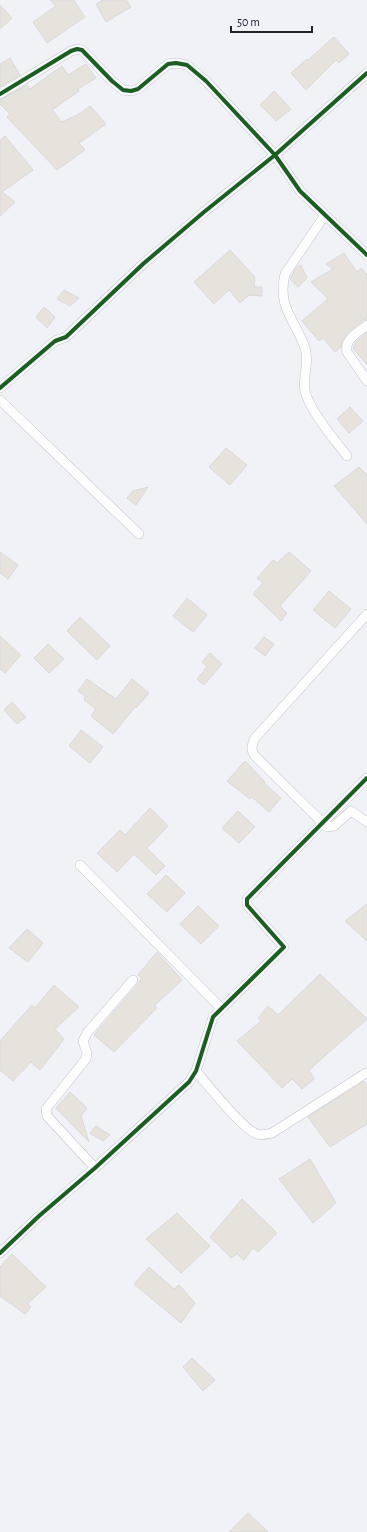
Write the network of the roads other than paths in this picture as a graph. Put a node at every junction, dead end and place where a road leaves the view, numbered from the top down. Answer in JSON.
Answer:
{"nodes":[{"id":1,"x":367,"y":73,"type":"edge"},
{"id":2,"x":0,"y":94,"type":"edge"},
{"id":3,"x":275,"y":155,"type":"junction"},
{"id":4,"x":325,"y":215,"type":"junction"},
{"id":5,"x":367,"y":255,"type":"edge"},
{"id":6,"x":367,"y":325,"type":"edge"},
{"id":7,"x":367,"y":382,"type":"edge"},
{"id":8,"x":0,"y":388,"type":"edge"},
{"id":9,"x":0,"y":400,"type":"edge"},
{"id":10,"x":346,"y":456,"type":"dead end"},
{"id":11,"x":139,"y":534,"type":"dead end"},
{"id":12,"x":367,"y":614,"type":"edge"},
{"id":13,"x":367,"y":778,"type":"edge"},
{"id":14,"x":367,"y":822,"type":"edge"},
{"id":15,"x":322,"y":823,"type":"junction"},
{"id":16,"x":80,"y":865,"type":"dead end"},
{"id":17,"x":133,"y":980,"type":"dead end"},
{"id":18,"x":222,"y":1009,"type":"junction"},
{"id":19,"x":196,"y":1071,"type":"junction"},
{"id":20,"x":366,"y":1073,"type":"dead end"},
{"id":21,"x":95,"y":1168,"type":"junction"},
{"id":22,"x":0,"y":1254,"type":"edge"}],
"edges":[{"from":1,"to":3,"type":"street"},
{"from":2,"to":3,"type":"street"},
{"from":3,"to":4,"type":"street"},
{"from":3,"to":8,"type":"street"},
{"from":4,"to":5,"type":"street"},
{"from":4,"to":10,"type":"street"},
{"from":6,"to":7,"type":"street"},
{"from":9,"to":11,"type":"street"},
{"from":12,"to":15,"type":"street"},
{"from":13,"to":15,"type":"street"},
{"from":14,"to":15,"type":"street"},
{"from":15,"to":18,"type":"street"},
{"from":16,"to":18,"type":"street"},
{"from":17,"to":21,"type":"street"},
{"from":18,"to":19,"type":"street"},
{"from":19,"to":20,"type":"street"},
{"from":19,"to":21,"type":"street"},
{"from":21,"to":22,"type":"street"}]}
